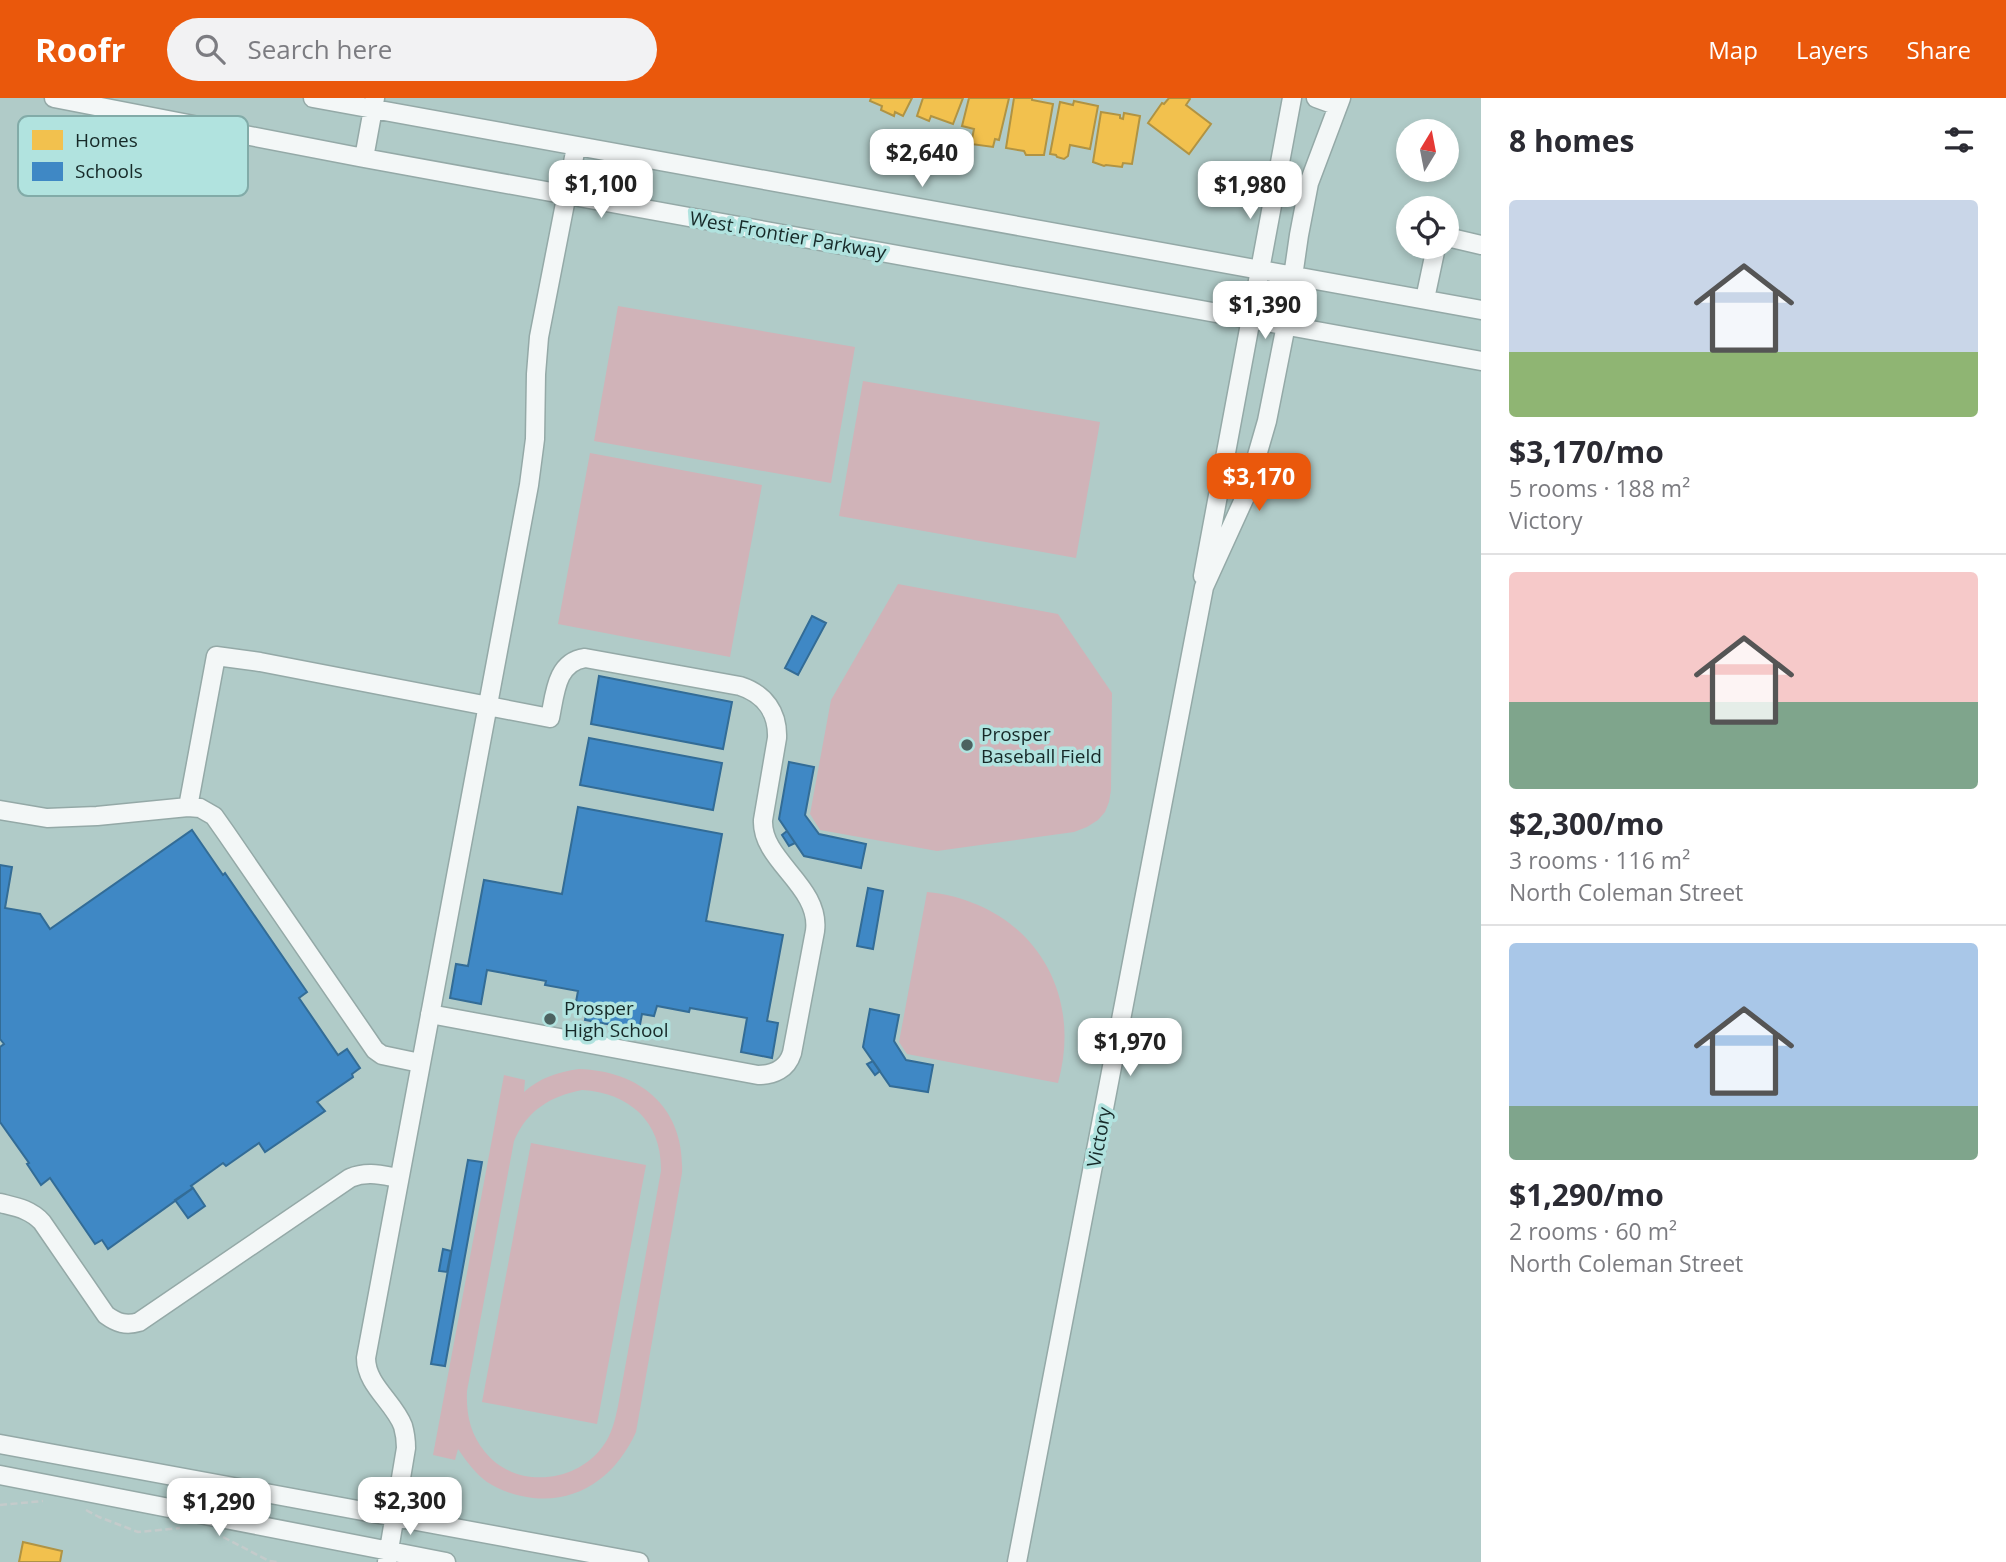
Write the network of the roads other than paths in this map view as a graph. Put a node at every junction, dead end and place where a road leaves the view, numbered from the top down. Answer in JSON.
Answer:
{"nodes":[{"id":1,"x":54,"y":98,"type":"edge"},
{"id":2,"x":313,"y":98,"type":"edge"},
{"id":3,"x":1292,"y":98,"type":"edge"},
{"id":4,"x":1316,"y":98,"type":"edge"},
{"id":5,"x":1339,"y":102,"type":"edge"},
{"id":6,"x":374,"y":103,"type":"edge"},
{"id":7,"x":147,"y":116,"type":"edge"},
{"id":8,"x":248,"y":136,"type":"edge"},
{"id":9,"x":576,"y":147,"type":"junction"},
{"id":10,"x":364,"y":158,"type":"junction"},
{"id":11,"x":566,"y":195,"type":"junction"},
{"id":12,"x":1459,"y":240,"type":"edge"},
{"id":13,"x":1481,"y":245,"type":"edge"},
{"id":14,"x":1433,"y":259,"type":"edge"},
{"id":15,"x":1260,"y":269,"type":"junction"},
{"id":16,"x":1293,"y":276,"type":"junction"},
{"id":17,"x":1425,"y":299,"type":"junction"},
{"id":18,"x":1481,"y":310,"type":"edge"},
{"id":19,"x":1251,"y":319,"type":"junction"},
{"id":20,"x":1286,"y":325,"type":"junction"},
{"id":21,"x":1481,"y":361,"type":"edge"},
{"id":22,"x":1204,"y":587,"type":"junction"},
{"id":23,"x":489,"y":705,"type":"junction"},
{"id":24,"x":188,"y":807,"type":"junction"},
{"id":25,"x":0,"y":810,"type":"edge"},
{"id":26,"x":430,"y":1014,"type":"junction"},
{"id":27,"x":420,"y":1063,"type":"junction"},
{"id":28,"x":399,"y":1178,"type":"junction"},
{"id":29,"x":0,"y":1203,"type":"edge"},
{"id":30,"x":0,"y":1444,"type":"edge"},
{"id":31,"x":0,"y":1475,"type":"edge"},
{"id":32,"x":394,"y":1516,"type":"junction"},
{"id":33,"x":388,"y":1557,"type":"edge"},
{"id":34,"x":446,"y":1562,"type":"edge"},
{"id":35,"x":639,"y":1562,"type":"edge"},
{"id":36,"x":1017,"y":1562,"type":"edge"}],
"edges":[{"from":1,"to":7,"type":"street","name":"West Frontier Parkway"},
{"from":2,"to":6,"type":"street"},
{"from":3,"to":15,"type":"street","name":"Victory"},
{"from":4,"to":5,"type":"street"},
{"from":5,"to":16,"type":"street","name":"Victory"},
{"from":6,"to":9,"type":"street"},
{"from":6,"to":10,"type":"street"},
{"from":8,"to":10,"type":"street","name":"West Frontier Parkway"},
{"from":9,"to":11,"type":"street"},
{"from":9,"to":15,"type":"street"},
{"from":10,"to":11,"type":"street","name":"West Frontier Parkway"},
{"from":11,"to":19,"type":"street","name":"West Frontier Parkway"},
{"from":11,"to":23,"type":"street"},
{"from":12,"to":13,"type":"street"},
{"from":14,"to":17,"type":"street"},
{"from":15,"to":16,"type":"street"},
{"from":15,"to":19,"type":"street","name":"Victory"},
{"from":16,"to":17,"type":"street"},
{"from":16,"to":20,"type":"street","name":"Victory"},
{"from":17,"to":18,"type":"street"},
{"from":19,"to":20,"type":"street","name":"West Frontier Parkway"},
{"from":19,"to":22,"type":"street","name":"Victory"},
{"from":20,"to":21,"type":"street","name":"West Frontier Parkway"},
{"from":20,"to":22,"type":"street","name":"Victory"},
{"from":22,"to":36,"type":"street","name":"Victory"},
{"from":23,"to":24,"type":"street"},
{"from":23,"to":26,"type":"street"},
{"from":23,"to":26,"type":"street"},
{"from":24,"to":25,"type":"street"},
{"from":24,"to":27,"type":"street"},
{"from":26,"to":27,"type":"street"},
{"from":27,"to":28,"type":"street"},
{"from":28,"to":29,"type":"street"},
{"from":28,"to":32,"type":"street"},
{"from":30,"to":32,"type":"street"},
{"from":31,"to":33,"type":"street"},
{"from":32,"to":33,"type":"street"},
{"from":32,"to":35,"type":"street"},
{"from":33,"to":34,"type":"street"}]}
